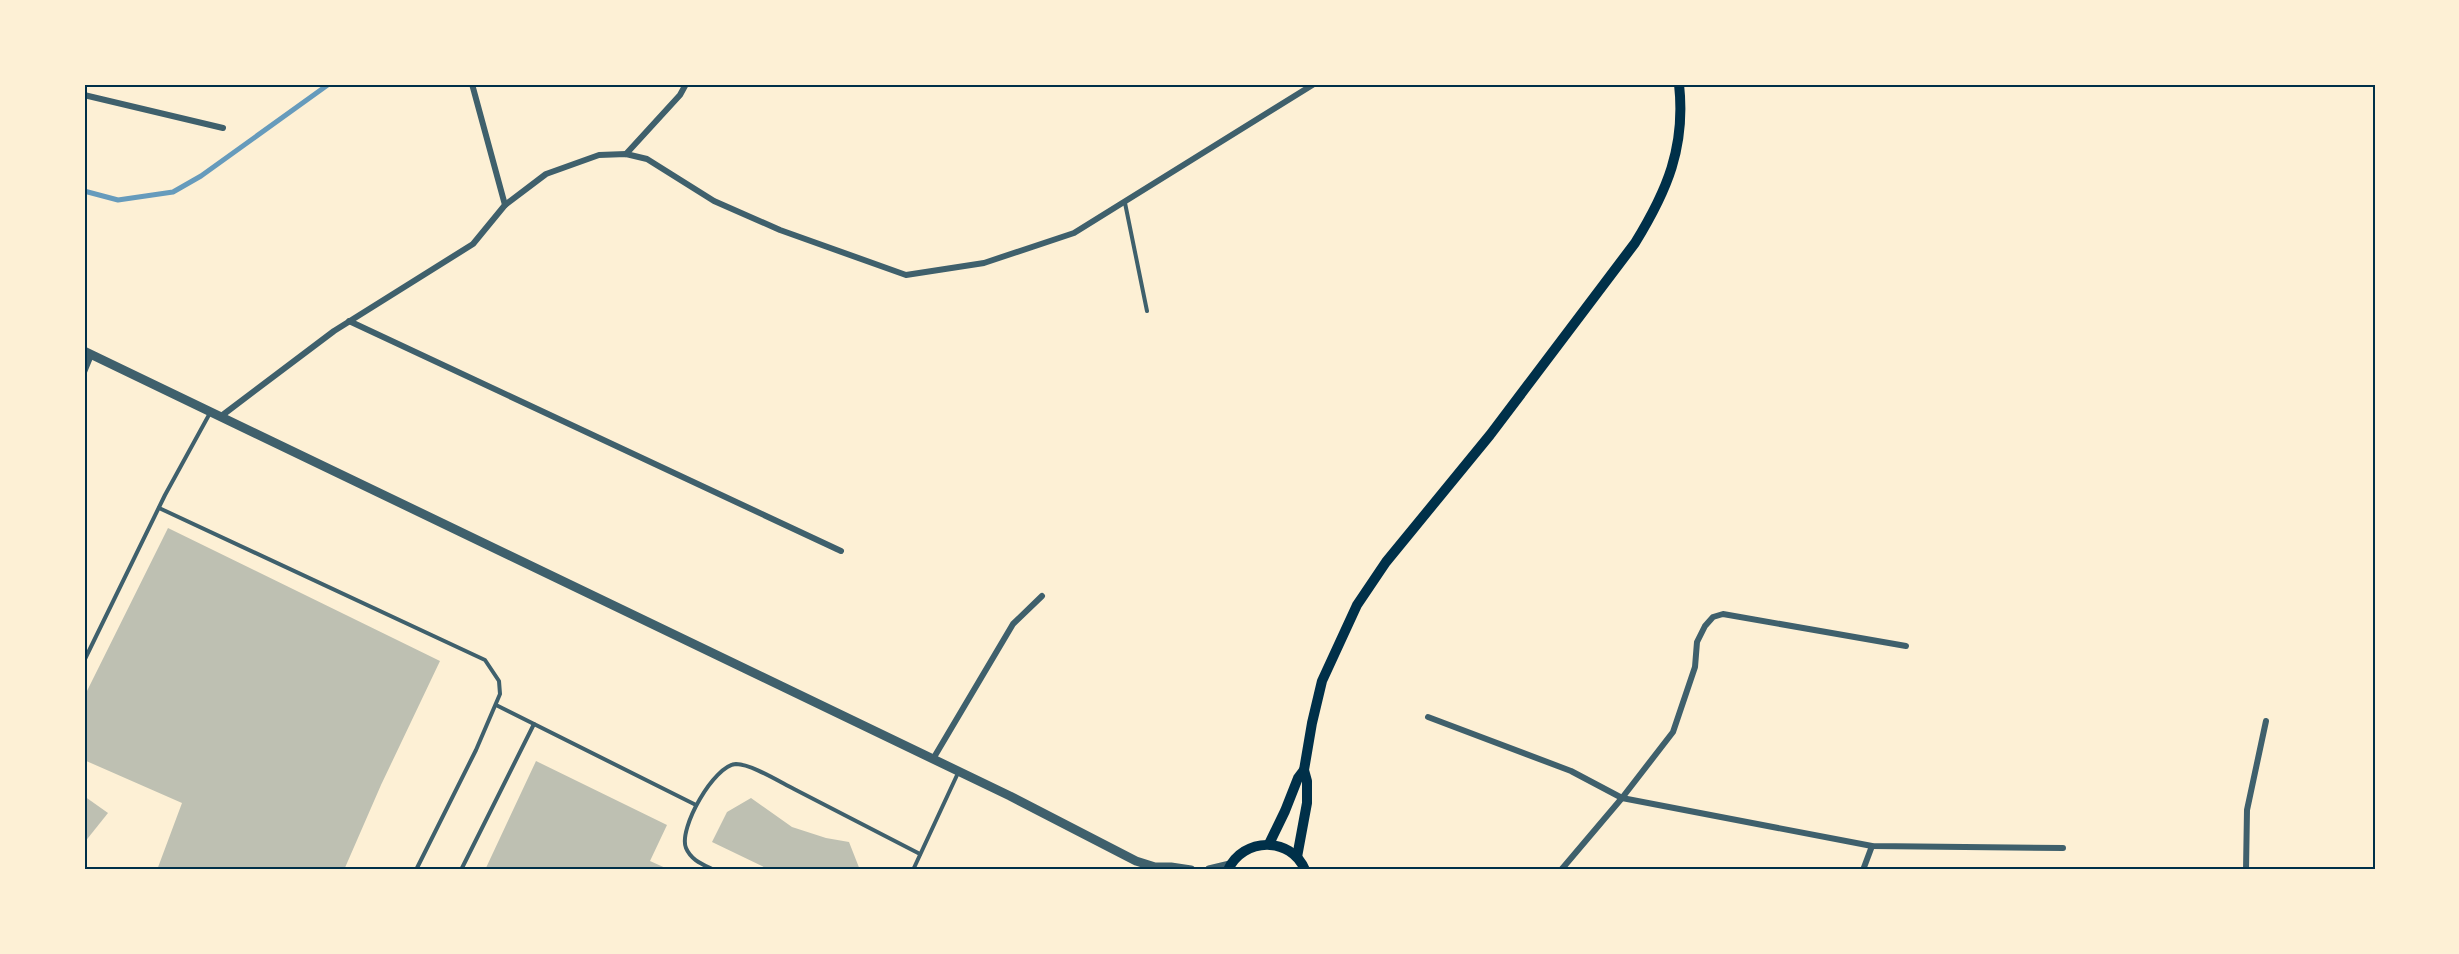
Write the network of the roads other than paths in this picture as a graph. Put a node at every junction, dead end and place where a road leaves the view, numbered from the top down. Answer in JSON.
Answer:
{"nodes":[{"id":1,"x":472,"y":84,"type":"edge"},
{"id":2,"x":686,"y":84,"type":"edge"},
{"id":3,"x":1314,"y":84,"type":"edge"},
{"id":4,"x":1679,"y":84,"type":"edge"},
{"id":5,"x":84,"y":95,"type":"edge"},
{"id":6,"x":223,"y":128,"type":"dead end"},
{"id":7,"x":626,"y":154,"type":"junction"},
{"id":8,"x":1125,"y":203,"type":"junction"},
{"id":9,"x":505,"y":205,"type":"junction"},
{"id":10,"x":1147,"y":311,"type":"dead end"},
{"id":11,"x":349,"y":321,"type":"junction"},
{"id":12,"x":88,"y":353,"type":"edge"},
{"id":13,"x":84,"y":372,"type":"edge"},
{"id":14,"x":210,"y":412,"type":"junction"},
{"id":15,"x":220,"y":417,"type":"junction"},
{"id":16,"x":159,"y":508,"type":"junction"},
{"id":17,"x":841,"y":551,"type":"dead end"},
{"id":18,"x":1042,"y":596,"type":"dead end"},
{"id":19,"x":1906,"y":646,"type":"dead end"},
{"id":20,"x":84,"y":661,"type":"edge"},
{"id":21,"x":496,"y":705,"type":"junction"},
{"id":22,"x":1428,"y":717,"type":"dead end"},
{"id":23,"x":2266,"y":721,"type":"dead end"},
{"id":24,"x":534,"y":724,"type":"junction"},
{"id":25,"x":933,"y":759,"type":"junction"},
{"id":26,"x":1304,"y":770,"type":"junction"},
{"id":27,"x":959,"y":771,"type":"junction"},
{"id":28,"x":1622,"y":798,"type":"junction"},
{"id":29,"x":696,"y":805,"type":"junction"},
{"id":30,"x":1269,"y":844,"type":"junction"},
{"id":31,"x":1872,"y":846,"type":"junction"},
{"id":32,"x":2063,"y":848,"type":"dead end"},
{"id":33,"x":920,"y":854,"type":"junction"},
{"id":34,"x":1297,"y":857,"type":"junction"},
{"id":35,"x":1229,"y":867,"type":"edge"},
{"id":36,"x":1156,"y":869,"type":"edge"},
{"id":37,"x":416,"y":870,"type":"edge"},
{"id":38,"x":461,"y":870,"type":"edge"},
{"id":39,"x":714,"y":870,"type":"edge"},
{"id":40,"x":913,"y":870,"type":"edge"},
{"id":41,"x":1191,"y":870,"type":"edge"},
{"id":42,"x":1209,"y":870,"type":"edge"},
{"id":43,"x":1305,"y":870,"type":"edge"},
{"id":44,"x":1561,"y":870,"type":"edge"},
{"id":45,"x":1863,"y":870,"type":"edge"},
{"id":46,"x":2246,"y":870,"type":"edge"}],
"edges":[{"from":1,"to":9,"type":"street"},
{"from":2,"to":7,"type":"street"},
{"from":3,"to":8,"type":"street"},
{"from":4,"to":26,"type":"main road"},
{"from":5,"to":6,"type":"street"},
{"from":7,"to":8,"type":"street"},
{"from":7,"to":9,"type":"street"},
{"from":8,"to":10,"type":"lane"},
{"from":9,"to":11,"type":"street"},
{"from":11,"to":15,"type":"street"},
{"from":11,"to":17,"type":"street"},
{"from":12,"to":13,"type":"street"},
{"from":12,"to":14,"type":"street"},
{"from":14,"to":15,"type":"street"},
{"from":14,"to":16,"type":"lane"},
{"from":15,"to":25,"type":"street"},
{"from":16,"to":20,"type":"lane"},
{"from":16,"to":21,"type":"lane"},
{"from":18,"to":25,"type":"street"},
{"from":19,"to":28,"type":"street"},
{"from":21,"to":24,"type":"lane"},
{"from":21,"to":37,"type":"lane"},
{"from":22,"to":28,"type":"street"},
{"from":23,"to":46,"type":"street"},
{"from":24,"to":29,"type":"lane"},
{"from":24,"to":38,"type":"lane"},
{"from":25,"to":27,"type":"street"},
{"from":26,"to":30,"type":"main road"},
{"from":26,"to":34,"type":"main road"},
{"from":27,"to":33,"type":"lane"},
{"from":27,"to":36,"type":"street"},
{"from":28,"to":31,"type":"street"},
{"from":28,"to":44,"type":"street"},
{"from":29,"to":33,"type":"lane"},
{"from":29,"to":39,"type":"lane"},
{"from":30,"to":34,"type":"main road"},
{"from":30,"to":35,"type":"main road"},
{"from":31,"to":32,"type":"street"},
{"from":31,"to":45,"type":"street"},
{"from":33,"to":40,"type":"lane"},
{"from":34,"to":43,"type":"main road"},
{"from":35,"to":42,"type":"street"},
{"from":36,"to":41,"type":"street"}]}
